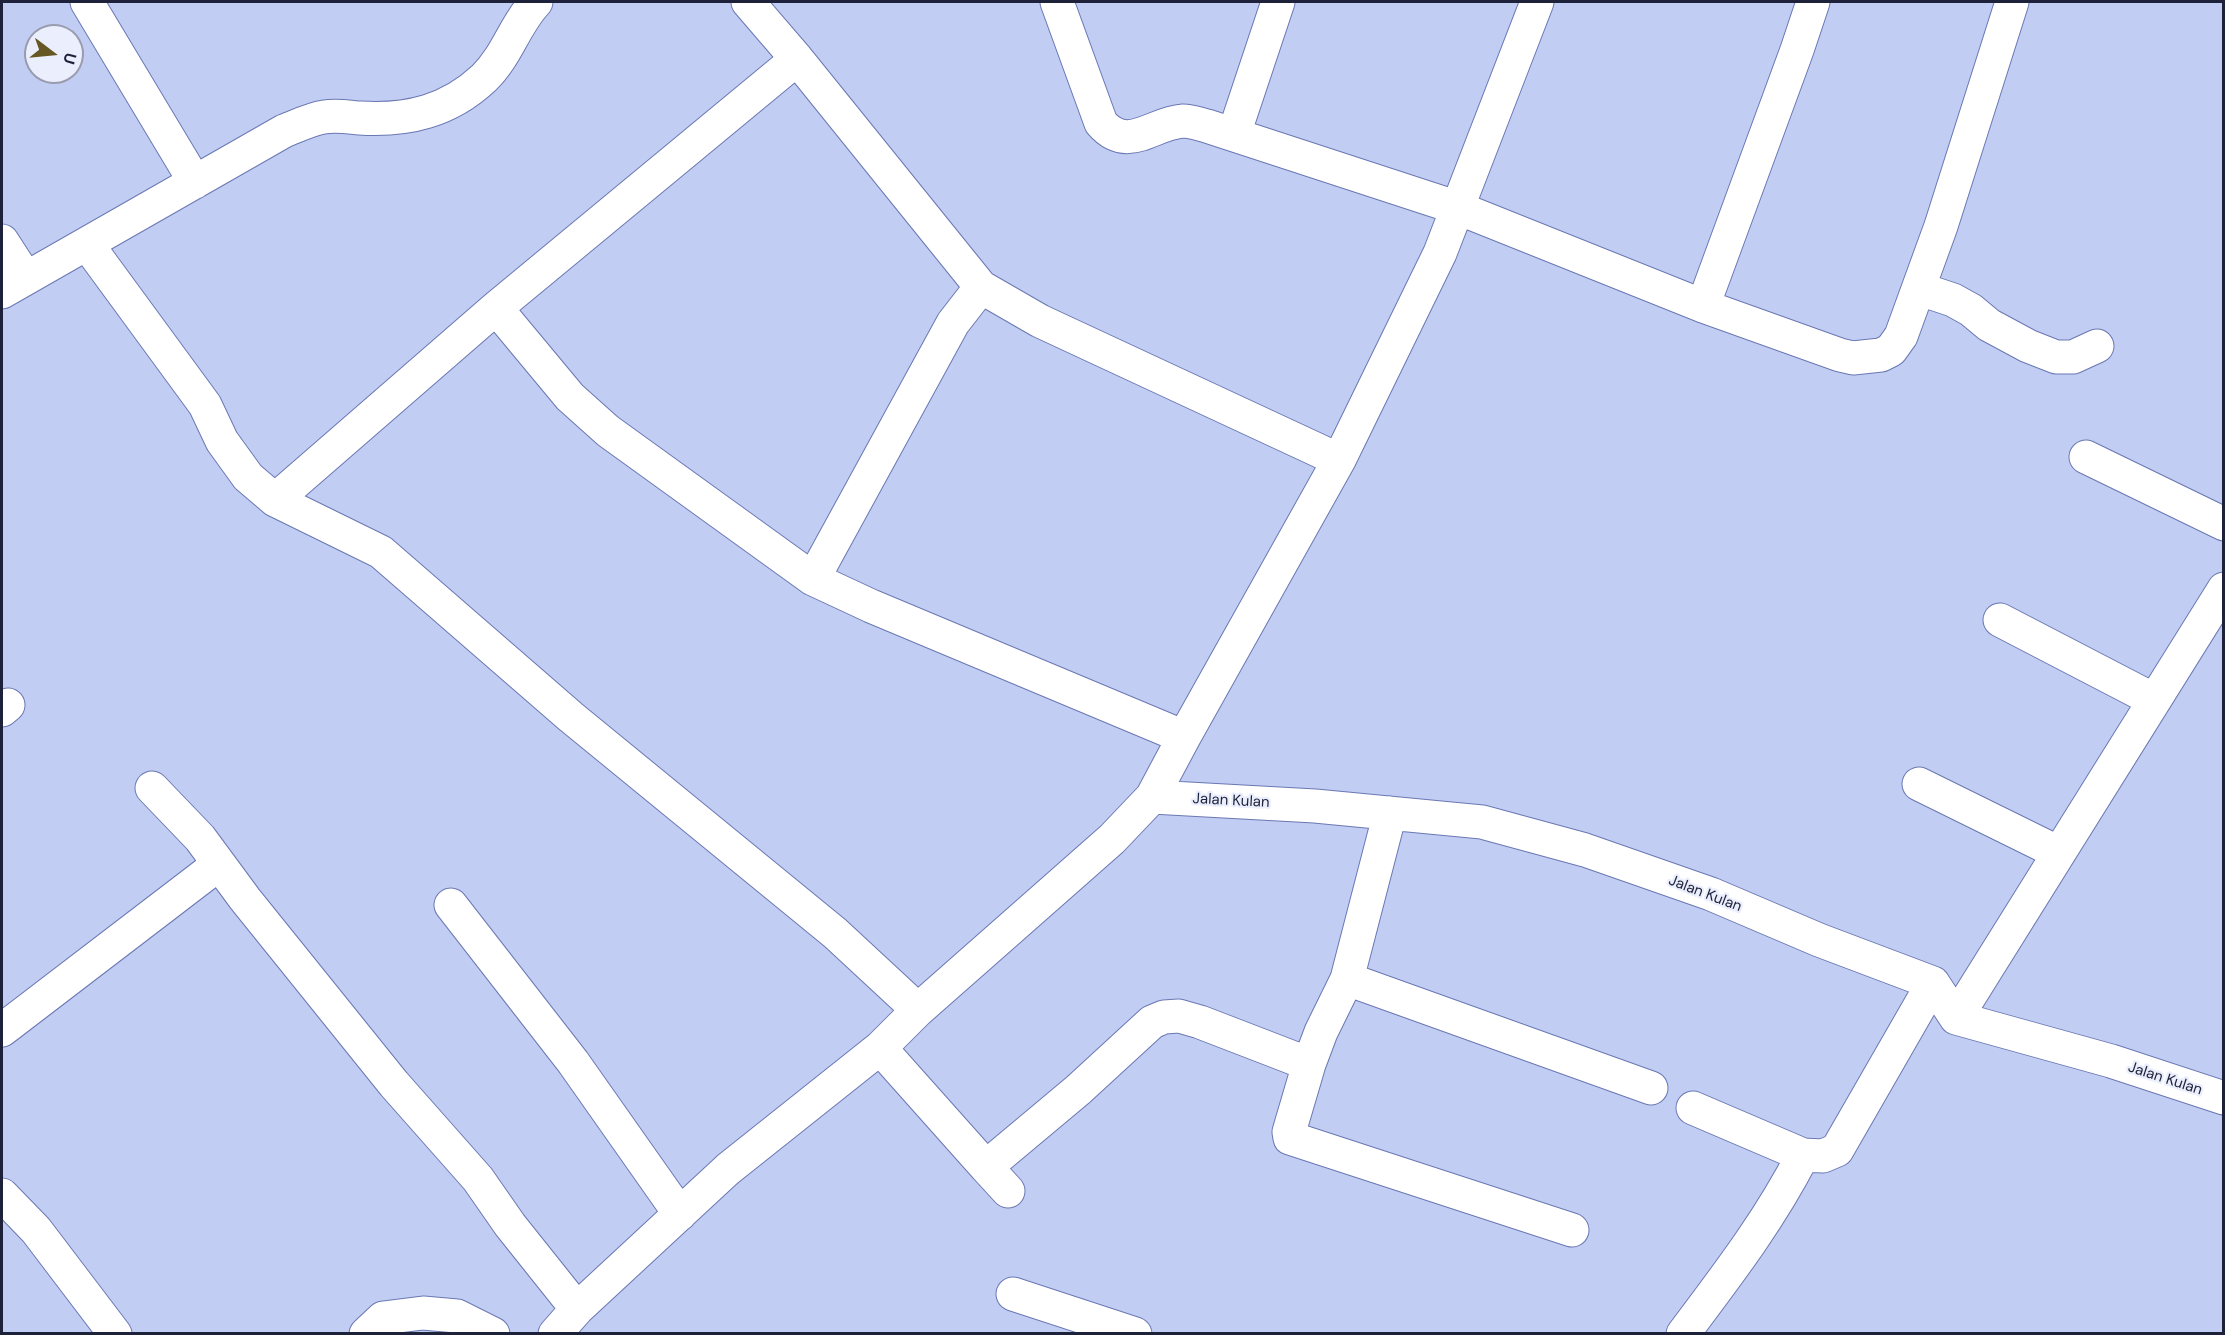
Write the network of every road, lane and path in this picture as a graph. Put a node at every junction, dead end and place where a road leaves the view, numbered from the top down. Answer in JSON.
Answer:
{"nodes":[{"id":1,"x":87,"y":2,"type":"edge"},
{"id":2,"x":536,"y":2,"type":"edge"},
{"id":3,"x":748,"y":2,"type":"edge"},
{"id":4,"x":1058,"y":2,"type":"edge"},
{"id":5,"x":1278,"y":2,"type":"edge"},
{"id":6,"x":1538,"y":2,"type":"edge"},
{"id":7,"x":1813,"y":2,"type":"edge"},
{"id":8,"x":2012,"y":2,"type":"edge"},
{"id":9,"x":797,"y":59,"type":"junction"},
{"id":10,"x":1234,"y":134,"type":"junction"},
{"id":11,"x":195,"y":182,"type":"junction"},
{"id":12,"x":1458,"y":208,"type":"junction"},
{"id":13,"x":2,"y":241,"type":"edge"},
{"id":14,"x":87,"y":244,"type":"junction"},
{"id":15,"x":14,"y":285,"type":"edge"},
{"id":16,"x":981,"y":287,"type":"junction"},
{"id":17,"x":1920,"y":289,"type":"junction"},
{"id":18,"x":1703,"y":306,"type":"junction"},
{"id":19,"x":496,"y":308,"type":"junction"},
{"id":20,"x":2097,"y":346,"type":"dead end"},
{"id":21,"x":2086,"y":457,"type":"dead end"},
{"id":22,"x":1339,"y":460,"type":"junction"},
{"id":23,"x":275,"y":500,"type":"junction"},
{"id":24,"x":2223,"y":524,"type":"edge"},
{"id":25,"x":813,"y":579,"type":"junction"},
{"id":26,"x":2223,"y":589,"type":"edge"},
{"id":27,"x":2000,"y":620,"type":"dead end"},
{"id":28,"x":2154,"y":700,"type":"junction"},
{"id":29,"x":1184,"y":737,"type":"junction"},
{"id":30,"x":1919,"y":784,"type":"dead end"},
{"id":31,"x":152,"y":788,"type":"dead end"},
{"id":32,"x":1152,"y":797,"type":"junction"},
{"id":33,"x":1390,"y":813,"type":"junction"},
{"id":34,"x":2059,"y":853,"type":"junction"},
{"id":35,"x":219,"y":864,"type":"junction"},
{"id":36,"x":451,"y":905,"type":"dead end"},
{"id":37,"x":1347,"y":979,"type":"junction"},
{"id":38,"x":1933,"y":983,"type":"junction"},
{"id":39,"x":918,"y":1010,"type":"junction"},
{"id":40,"x":1956,"y":1018,"type":"junction"},
{"id":41,"x":2,"y":1029,"type":"edge"},
{"id":42,"x":880,"y":1048,"type":"junction"},
{"id":43,"x":1309,"y":1064,"type":"junction"},
{"id":44,"x":1651,"y":1088,"type":"dead end"},
{"id":45,"x":2223,"y":1098,"type":"edge"},
{"id":46,"x":1693,"y":1108,"type":"dead end"},
{"id":47,"x":1803,"y":1155,"type":"junction"},
{"id":48,"x":986,"y":1167,"type":"junction"},
{"id":49,"x":1008,"y":1191,"type":"dead end"},
{"id":50,"x":2,"y":1195,"type":"edge"},
{"id":51,"x":680,"y":1214,"type":"junction"},
{"id":52,"x":1572,"y":1230,"type":"dead end"},
{"id":53,"x":1013,"y":1294,"type":"dead end"},
{"id":54,"x":577,"y":1309,"type":"junction"},
{"id":55,"x":114,"y":1334,"type":"edge"},
{"id":56,"x":366,"y":1334,"type":"edge"},
{"id":57,"x":494,"y":1334,"type":"edge"},
{"id":58,"x":555,"y":1334,"type":"edge"},
{"id":59,"x":1134,"y":1334,"type":"edge"},
{"id":60,"x":1683,"y":1334,"type":"edge"}],
"edges":[{"from":1,"to":11,"type":"street"},
{"from":2,"to":11,"type":"street"},
{"from":3,"to":9,"type":"street"},
{"from":4,"to":10,"type":"street"},
{"from":5,"to":10,"type":"street"},
{"from":6,"to":12,"type":"street"},
{"from":7,"to":18,"type":"street"},
{"from":8,"to":17,"type":"street"},
{"from":9,"to":16,"type":"street"},
{"from":9,"to":19,"type":"street"},
{"from":10,"to":12,"type":"street"},
{"from":11,"to":14,"type":"street"},
{"from":12,"to":18,"type":"street"},
{"from":12,"to":22,"type":"street"},
{"from":13,"to":15,"type":"street"},
{"from":14,"to":15,"type":"street"},
{"from":14,"to":23,"type":"street"},
{"from":16,"to":22,"type":"street"},
{"from":16,"to":25,"type":"street"},
{"from":17,"to":18,"type":"street"},
{"from":17,"to":20,"type":"street"},
{"from":19,"to":23,"type":"street"},
{"from":19,"to":25,"type":"street"},
{"from":21,"to":24,"type":"street"},
{"from":22,"to":29,"type":"street"},
{"from":23,"to":39,"type":"street"},
{"from":25,"to":29,"type":"street"},
{"from":26,"to":28,"type":"street"},
{"from":27,"to":28,"type":"street"},
{"from":28,"to":34,"type":"street"},
{"from":29,"to":32,"type":"street"},
{"from":30,"to":34,"type":"street"},
{"from":31,"to":35,"type":"street"},
{"from":32,"to":33,"type":"street","name":"Jalan Kulan"},
{"from":32,"to":39,"type":"street"},
{"from":33,"to":37,"type":"street"},
{"from":33,"to":38,"type":"street","name":"Jalan Kulan"},
{"from":34,"to":40,"type":"street"},
{"from":35,"to":41,"type":"street"},
{"from":35,"to":54,"type":"street"},
{"from":36,"to":51,"type":"street"},
{"from":37,"to":43,"type":"street"},
{"from":37,"to":44,"type":"street"},
{"from":38,"to":40,"type":"street"},
{"from":38,"to":47,"type":"street"},
{"from":39,"to":42,"type":"street"},
{"from":40,"to":45,"type":"street","name":"Jalan Kulan"},
{"from":42,"to":48,"type":"street"},
{"from":42,"to":51,"type":"street"},
{"from":43,"to":48,"type":"street"},
{"from":43,"to":52,"type":"street"},
{"from":46,"to":47,"type":"street"},
{"from":47,"to":60,"type":"street"},
{"from":48,"to":49,"type":"street"},
{"from":50,"to":55,"type":"street"},
{"from":51,"to":54,"type":"street"},
{"from":53,"to":59,"type":"street"},
{"from":54,"to":58,"type":"street"},
{"from":56,"to":57,"type":"street"}]}
